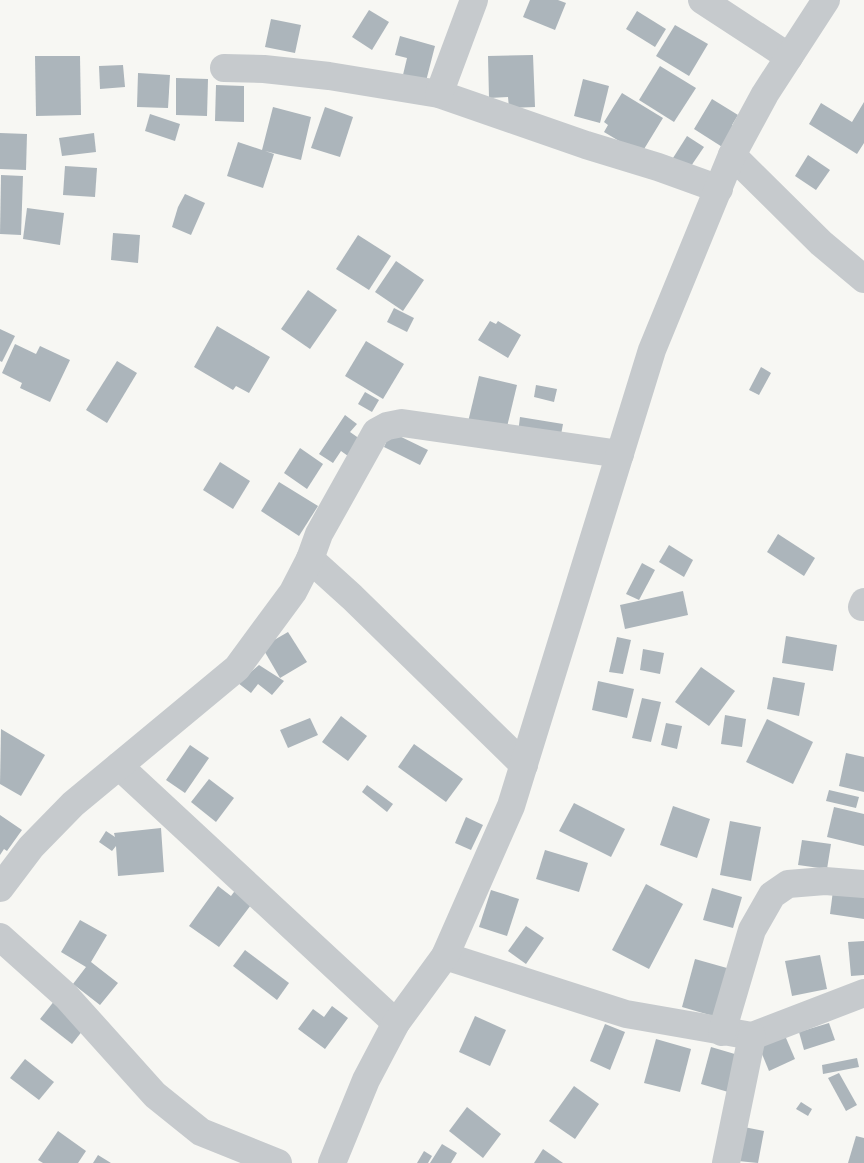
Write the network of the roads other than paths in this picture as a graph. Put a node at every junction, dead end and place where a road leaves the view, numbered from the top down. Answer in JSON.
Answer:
{"nodes":[{"id":1,"x":474,"y":0,"type":"edge"},
{"id":2,"x":702,"y":0,"type":"edge"},
{"id":3,"x":826,"y":0,"type":"edge"},
{"id":4,"x":789,"y":57,"type":"junction"},
{"id":5,"x":224,"y":68,"type":"dead end"},
{"id":6,"x":439,"y":94,"type":"junction"},
{"id":7,"x":732,"y":155,"type":"junction"},
{"id":8,"x":719,"y":190,"type":"junction"},
{"id":9,"x":864,"y":280,"type":"edge"},
{"id":10,"x":620,"y":454,"type":"junction"},
{"id":11,"x":310,"y":559,"type":"junction"},
{"id":12,"x":119,"y":766,"type":"junction"},
{"id":13,"x":524,"y":766,"type":"junction"},
{"id":14,"x":864,"y":884,"type":"edge"},
{"id":15,"x":0,"y":888,"type":"edge"},
{"id":16,"x":0,"y":936,"type":"edge"},
{"id":17,"x":445,"y":956,"type":"junction"},
{"id":18,"x":864,"y":994,"type":"edge"},
{"id":19,"x":396,"y":1023,"type":"junction"},
{"id":20,"x":722,"y":1032,"type":"junction"},
{"id":21,"x":752,"y":1036,"type":"junction"},
{"id":22,"x":278,"y":1163,"type":"edge"},
{"id":23,"x":332,"y":1163,"type":"edge"},
{"id":24,"x":726,"y":1163,"type":"edge"}],
"edges":[{"from":1,"to":6,"type":"street"},
{"from":2,"to":4,"type":"street"},
{"from":3,"to":4,"type":"street"},
{"from":4,"to":7,"type":"street"},
{"from":5,"to":6,"type":"street"},
{"from":6,"to":8,"type":"street"},
{"from":7,"to":8,"type":"street"},
{"from":7,"to":9,"type":"street"},
{"from":8,"to":10,"type":"street"},
{"from":10,"to":11,"type":"street"},
{"from":10,"to":13,"type":"street"},
{"from":11,"to":12,"type":"street"},
{"from":11,"to":13,"type":"street"},
{"from":12,"to":15,"type":"street"},
{"from":12,"to":19,"type":"street"},
{"from":13,"to":17,"type":"street"},
{"from":14,"to":20,"type":"street"},
{"from":16,"to":22,"type":"street"},
{"from":17,"to":19,"type":"street"},
{"from":17,"to":20,"type":"street"},
{"from":18,"to":21,"type":"street"},
{"from":19,"to":23,"type":"street"},
{"from":20,"to":21,"type":"street"},
{"from":21,"to":24,"type":"street"}]}
